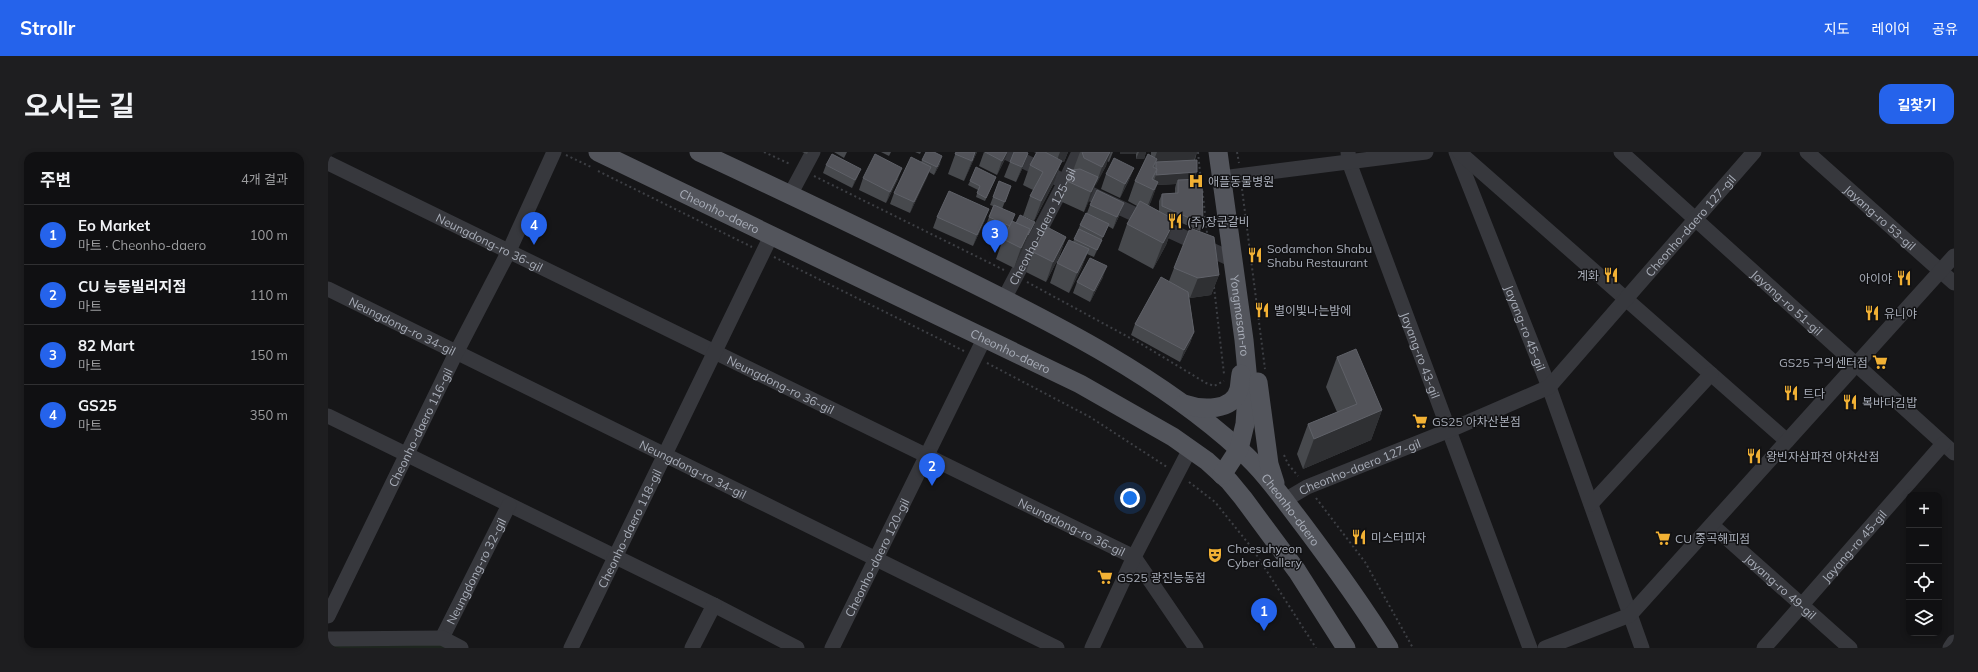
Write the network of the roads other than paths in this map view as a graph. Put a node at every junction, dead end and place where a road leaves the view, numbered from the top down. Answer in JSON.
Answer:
{"nodes":[{"id":1,"x":554,"y":152,"type":"edge"},
{"id":2,"x":598,"y":152,"type":"edge"},
{"id":3,"x":699,"y":152,"type":"edge"},
{"id":4,"x":813,"y":152,"type":"edge"},
{"id":5,"x":1006,"y":152,"type":"edge"},
{"id":6,"x":1079,"y":152,"type":"edge"},
{"id":7,"x":1218,"y":152,"type":"edge"},
{"id":8,"x":1426,"y":152,"type":"edge"},
{"id":9,"x":1458,"y":152,"type":"edge"},
{"id":10,"x":1621,"y":152,"type":"edge"},
{"id":11,"x":1754,"y":152,"type":"edge"},
{"id":12,"x":1807,"y":152,"type":"edge"},
{"id":13,"x":1348,"y":157,"type":"edge"},
{"id":14,"x":328,"y":163,"type":"edge"},
{"id":15,"x":1222,"y":178,"type":"junction"},
{"id":16,"x":1065,"y":182,"type":"junction"},
{"id":17,"x":790,"y":195,"type":"junction"},
{"id":18,"x":1696,"y":219,"type":"junction"},
{"id":19,"x":771,"y":236,"type":"junction"},
{"id":20,"x":508,"y":251,"type":"junction"},
{"id":21,"x":1954,"y":256,"type":"edge"},
{"id":22,"x":1233,"y":260,"type":"junction"},
{"id":23,"x":1941,"y":271,"type":"junction"},
{"id":24,"x":1954,"y":282,"type":"edge"},
{"id":25,"x":328,"y":290,"type":"edge"},
{"id":26,"x":1626,"y":298,"type":"junction"},
{"id":27,"x":1004,"y":299,"type":"junction"},
{"id":28,"x":985,"y":337,"type":"junction"},
{"id":29,"x":1246,"y":351,"type":"junction"},
{"id":30,"x":456,"y":353,"type":"junction"},
{"id":31,"x":716,"y":353,"type":"junction"},
{"id":32,"x":1856,"y":365,"type":"junction"},
{"id":33,"x":1711,"y":374,"type":"junction"},
{"id":34,"x":1549,"y":387,"type":"junction"},
{"id":35,"x":1181,"y":403,"type":"junction"},
{"id":36,"x":328,"y":416,"type":"edge"},
{"id":37,"x":1450,"y":430,"type":"junction"},
{"id":38,"x":1787,"y":441,"type":"junction"},
{"id":39,"x":1190,"y":449,"type":"junction"},
{"id":40,"x":1239,"y":449,"type":"junction"},
{"id":41,"x":1948,"y":449,"type":"edge"},
{"id":42,"x":407,"y":454,"type":"junction"},
{"id":43,"x":666,"y":456,"type":"junction"},
{"id":44,"x":928,"y":456,"type":"junction"},
{"id":45,"x":1222,"y":475,"type":"junction"},
{"id":46,"x":1281,"y":496,"type":"junction"},
{"id":47,"x":1591,"y":504,"type":"junction"},
{"id":48,"x":510,"y":505,"type":"junction"},
{"id":49,"x":1712,"y":525,"type":"junction"},
{"id":50,"x":616,"y":557,"type":"junction"},
{"id":51,"x":1134,"y":557,"type":"junction"},
{"id":52,"x":877,"y":559,"type":"junction"},
{"id":53,"x":714,"y":605,"type":"junction"},
{"id":54,"x":1801,"y":606,"type":"junction"},
{"id":55,"x":1630,"y":615,"type":"junction"},
{"id":56,"x":328,"y":616,"type":"edge"},
{"id":57,"x":442,"y":638,"type":"junction"},
{"id":58,"x":328,"y":639,"type":"edge"},
{"id":59,"x":1954,"y":642,"type":"edge"},
{"id":60,"x":1767,"y":647,"type":"edge"},
{"id":61,"x":461,"y":648,"type":"edge"},
{"id":62,"x":571,"y":648,"type":"edge"},
{"id":63,"x":692,"y":648,"type":"edge"},
{"id":64,"x":797,"y":648,"type":"edge"},
{"id":65,"x":832,"y":648,"type":"edge"},
{"id":66,"x":1057,"y":648,"type":"edge"},
{"id":67,"x":1092,"y":648,"type":"edge"},
{"id":68,"x":1196,"y":648,"type":"edge"},
{"id":69,"x":1346,"y":648,"type":"edge"},
{"id":70,"x":1389,"y":648,"type":"edge"},
{"id":71,"x":1530,"y":648,"type":"edge"},
{"id":72,"x":1545,"y":648,"type":"edge"},
{"id":73,"x":1642,"y":648,"type":"edge"},
{"id":74,"x":1850,"y":648,"type":"edge"},
{"id":75,"x":1950,"y":648,"type":"edge"}],
"edges":[{"from":1,"to":20,"type":"street","name":"Cheonho-daero 116-gil"},
{"from":2,"to":19,"type":"main road","name":"Cheonho-daero"},
{"from":3,"to":17,"type":"main road","name":"Cheonho-daero"},
{"from":4,"to":17,"type":"street"},
{"from":5,"to":16,"type":"street"},
{"from":6,"to":16,"type":"street","name":"Cheonho-daero 125-gil"},
{"from":7,"to":15,"type":"main road","name":"Yongmasan-ro"},
{"from":8,"to":13,"type":"street"},
{"from":9,"to":26,"type":"street"},
{"from":9,"to":34,"type":"street","name":"Jayang-ro 45-gil"},
{"from":10,"to":18,"type":"street","name":"Jayang-ro 51-gil"},
{"from":11,"to":18,"type":"street","name":"Cheonho-daero 127-gil"},
{"from":12,"to":23,"type":"street","name":"Jayang-ro 53-gil"},
{"from":13,"to":15,"type":"street"},
{"from":13,"to":37,"type":"street","name":"Jayang-ro 43-gil"},
{"from":14,"to":20,"type":"street","name":"Neungdong-ro 36-gil"},
{"from":15,"to":22,"type":"main road","name":"Yongmasan-ro"},
{"from":16,"to":22,"type":"street"},
{"from":16,"to":27,"type":"street","name":"Cheonho-daero 125-gil"},
{"from":17,"to":27,"type":"main road","name":"Cheonho-daero"},
{"from":18,"to":26,"type":"street","name":"Cheonho-daero 127-gil"},
{"from":18,"to":32,"type":"street","name":"Jayang-ro 51-gil"},
{"from":19,"to":28,"type":"main road","name":"Cheonho-daero"},
{"from":19,"to":31,"type":"street","name":"Cheonho-daero 118-gil"},
{"from":20,"to":30,"type":"street","name":"Cheonho-daero 116-gil"},
{"from":20,"to":31,"type":"street","name":"Neungdong-ro 36-gil"},
{"from":21,"to":23,"type":"street"},
{"from":22,"to":29,"type":"main road","name":"Yongmasan-ro"},
{"from":23,"to":24,"type":"street","name":"Jayang-ro 53-gil"},
{"from":23,"to":32,"type":"street"},
{"from":25,"to":30,"type":"street","name":"Neungdong-ro 34-gil"},
{"from":26,"to":33,"type":"street"},
{"from":26,"to":34,"type":"street","name":"Cheonho-daero 127-gil"},
{"from":27,"to":35,"type":"main road","name":"Cheonho-daero"},
{"from":28,"to":39,"type":"main road","name":"Cheonho-daero"},
{"from":28,"to":44,"type":"street","name":"Cheonho-daero 120-gil"},
{"from":29,"to":35,"type":"main road"},
{"from":29,"to":40,"type":"main road","name":"Yongmasan-ro"},
{"from":29,"to":46,"type":"main road"},
{"from":30,"to":42,"type":"street","name":"Cheonho-daero 116-gil"},
{"from":30,"to":43,"type":"street","name":"Neungdong-ro 34-gil"},
{"from":31,"to":43,"type":"street","name":"Cheonho-daero 118-gil"},
{"from":31,"to":44,"type":"street","name":"Neungdong-ro 36-gil"},
{"from":32,"to":38,"type":"street"},
{"from":32,"to":41,"type":"street","name":"Jayang-ro 51-gil"},
{"from":33,"to":38,"type":"street"},
{"from":33,"to":47,"type":"street"},
{"from":34,"to":37,"type":"street","name":"Cheonho-daero 127-gil"},
{"from":34,"to":47,"type":"street","name":"Jayang-ro 45-gil"},
{"from":35,"to":40,"type":"main road","name":"Cheonho-daero"},
{"from":36,"to":42,"type":"street","name":"Neungdong-ro 32-gil"},
{"from":37,"to":46,"type":"street","name":"Cheonho-daero 127-gil"},
{"from":37,"to":71,"type":"street","name":"Jayang-ro 43-gil"},
{"from":38,"to":49,"type":"street"},
{"from":39,"to":45,"type":"main road","name":"Cheonho-daero"},
{"from":39,"to":51,"type":"street"},
{"from":40,"to":45,"type":"main road","name":"Yongmasan-ro"},
{"from":40,"to":46,"type":"main road","name":"Cheonho-daero"},
{"from":41,"to":54,"type":"street","name":"Jayang-ro 45-gil"},
{"from":42,"to":48,"type":"street","name":"Neungdong-ro 32-gil"},
{"from":42,"to":56,"type":"street","name":"Cheonho-daero 116-gil"},
{"from":43,"to":50,"type":"street","name":"Cheonho-daero 118-gil"},
{"from":43,"to":52,"type":"street","name":"Neungdong-ro 34-gil"},
{"from":44,"to":51,"type":"street","name":"Neungdong-ro 36-gil"},
{"from":44,"to":52,"type":"street","name":"Cheonho-daero 120-gil"},
{"from":45,"to":69,"type":"main road","name":"Cheonho-daero"},
{"from":46,"to":70,"type":"main road","name":"Cheonho-daero"},
{"from":47,"to":55,"type":"street","name":"Jayang-ro 45-gil"},
{"from":48,"to":50,"type":"street","name":"Neungdong-ro 32-gil"},
{"from":48,"to":57,"type":"street","name":"Neungdong-ro 32-gil"},
{"from":49,"to":54,"type":"street","name":"Jayang-ro 49-gil"},
{"from":49,"to":55,"type":"street"},
{"from":50,"to":53,"type":"street","name":"Neungdong-ro 32-gil"},
{"from":50,"to":62,"type":"street","name":"Cheonho-daero 118-gil"},
{"from":51,"to":67,"type":"street"},
{"from":51,"to":68,"type":"street","name":"Neungdong-ro 36-gil"},
{"from":52,"to":65,"type":"street","name":"Cheonho-daero 120-gil"},
{"from":52,"to":66,"type":"street","name":"Neungdong-ro 34-gil"},
{"from":53,"to":63,"type":"street"},
{"from":53,"to":64,"type":"street","name":"Neungdong-ro 32-gil"},
{"from":54,"to":60,"type":"street","name":"Jayang-ro 45-gil"},
{"from":54,"to":74,"type":"street","name":"Jayang-ro 49-gil"},
{"from":55,"to":72,"type":"street"},
{"from":55,"to":73,"type":"street","name":"Jayang-ro 45-gil"},
{"from":57,"to":58,"type":"street"},
{"from":57,"to":61,"type":"street"},
{"from":59,"to":75,"type":"street"}]}
